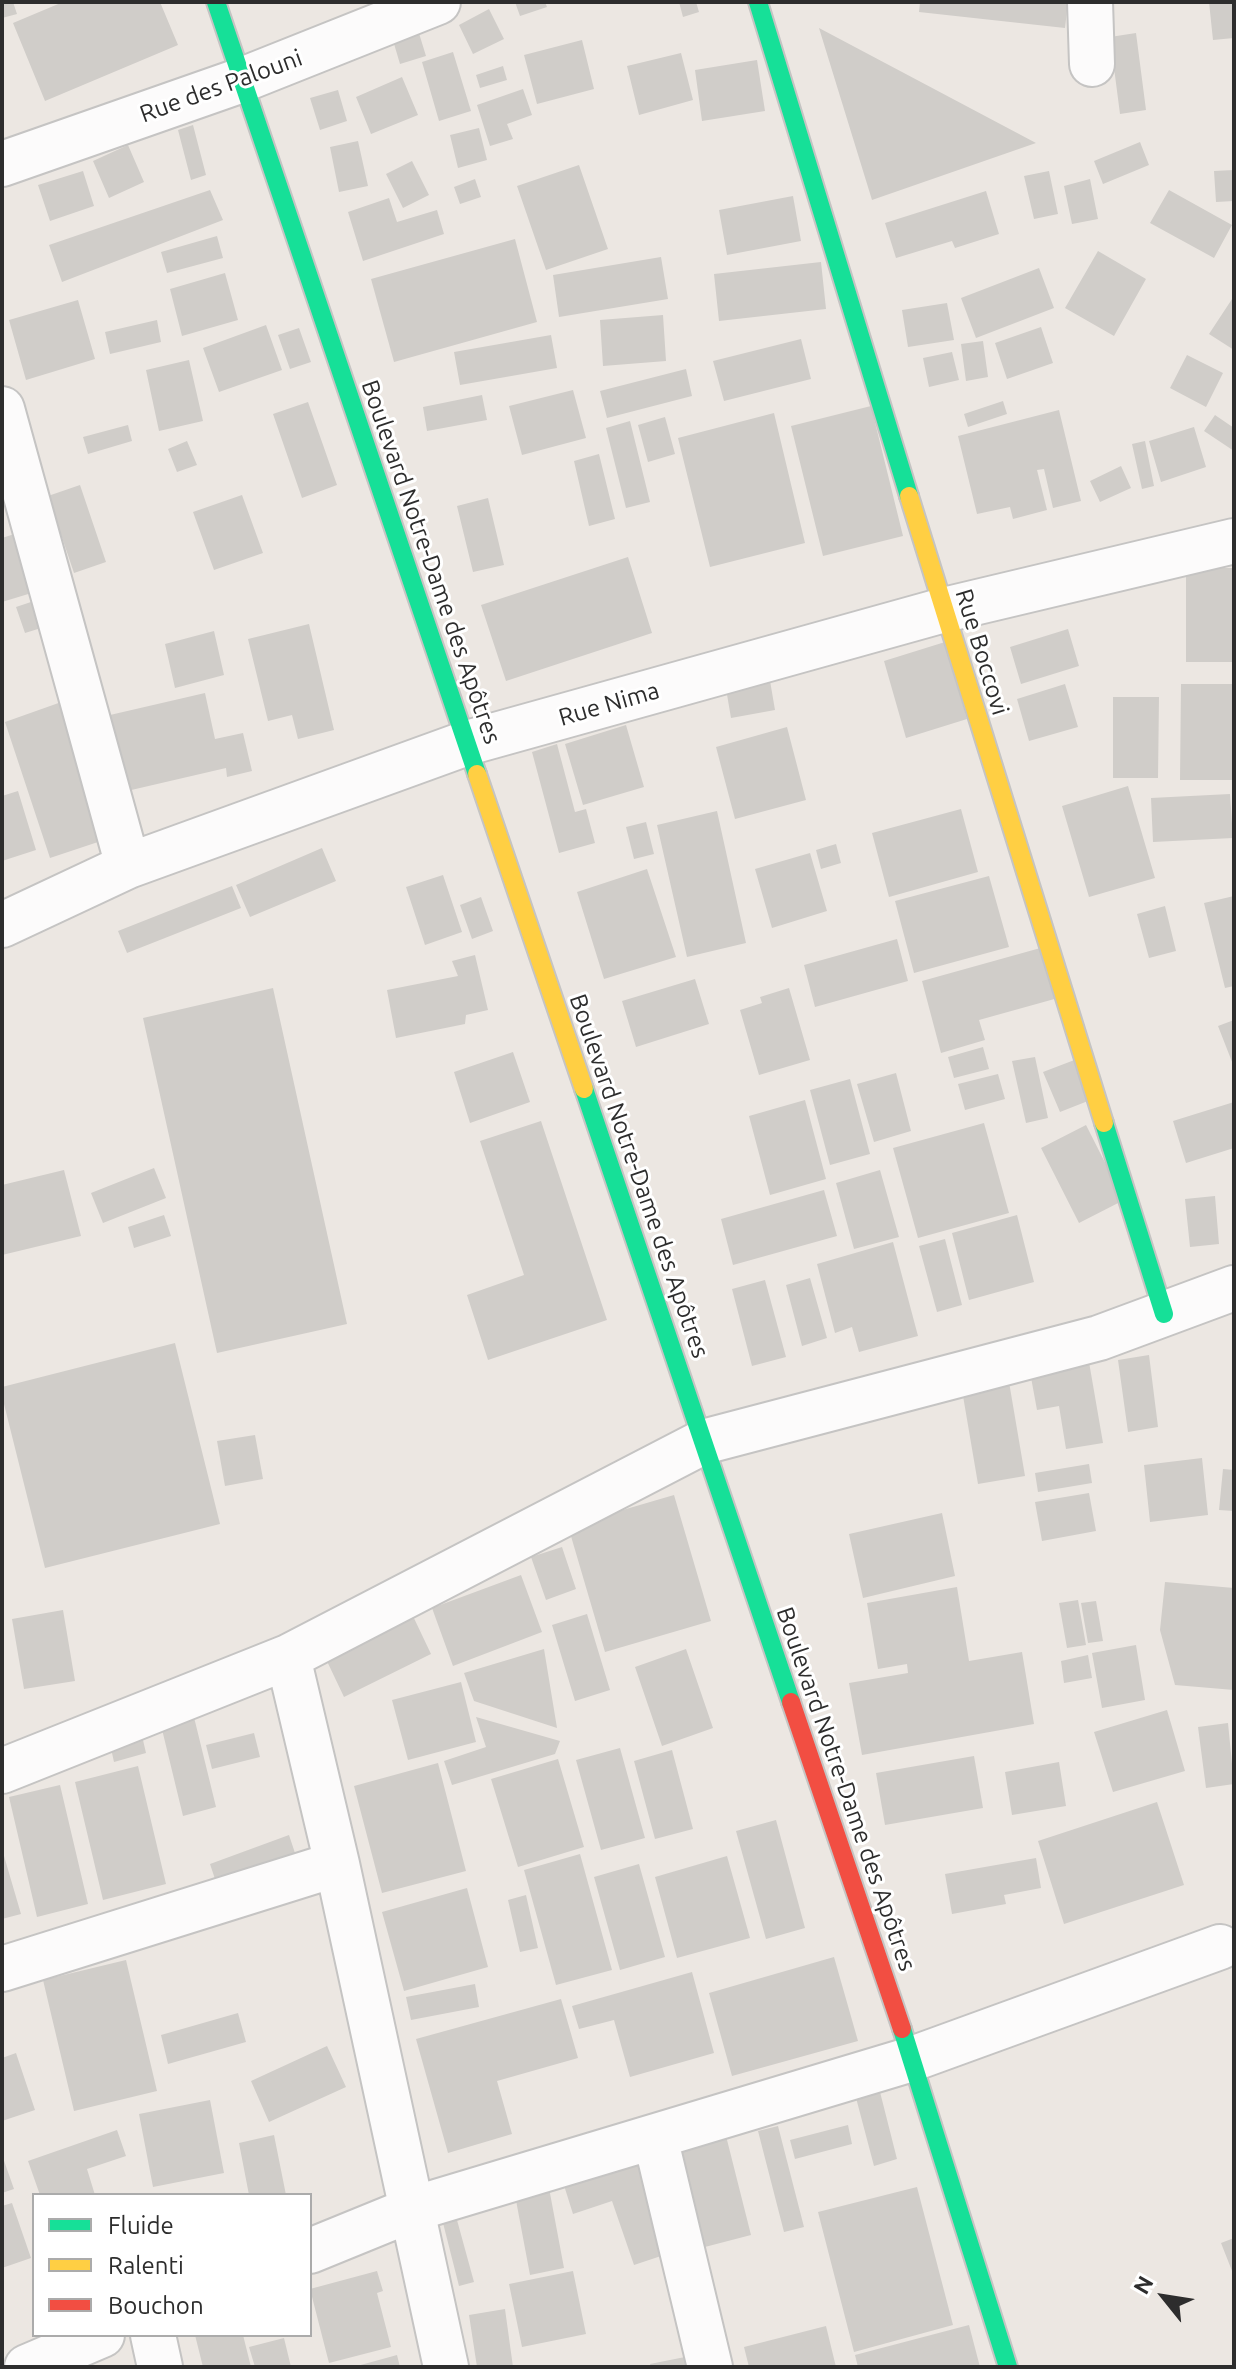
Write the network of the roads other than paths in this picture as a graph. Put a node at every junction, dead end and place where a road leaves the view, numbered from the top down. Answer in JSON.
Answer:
{"nodes":[{"id":1,"x":216,"y":2,"type":"edge"},
{"id":2,"x":438,"y":2,"type":"edge"},
{"id":3,"x":758,"y":2,"type":"edge"},
{"id":4,"x":1090,"y":2,"type":"edge"},
{"id":5,"x":1092,"y":64,"type":"dead end"},
{"id":6,"x":242,"y":80,"type":"junction"},
{"id":7,"x":2,"y":164,"type":"edge"},
{"id":8,"x":2,"y":409,"type":"edge"},
{"id":9,"x":1234,"y":541,"type":"edge"},
{"id":10,"x":944,"y":610,"type":"junction"},
{"id":11,"x":467,"y":743,"type":"junction"},
{"id":12,"x":128,"y":866,"type":"junction"},
{"id":13,"x":2,"y":925,"type":"edge"},
{"id":14,"x":1234,"y":1288,"type":"edge"},
{"id":15,"x":1164,"y":1314,"type":"junction"},
{"id":16,"x":703,"y":1442,"type":"junction"},
{"id":17,"x":288,"y":1657,"type":"junction"},
{"id":18,"x":2,"y":1771,"type":"edge"},
{"id":19,"x":337,"y":1864,"type":"junction"},
{"id":20,"x":1220,"y":1947,"type":"dead end"},
{"id":21,"x":2,"y":1969,"type":"edge"},
{"id":22,"x":912,"y":2059,"type":"junction"},
{"id":23,"x":655,"y":2137,"type":"junction"},
{"id":24,"x":413,"y":2209,"type":"junction"},
{"id":25,"x":312,"y":2250,"type":"edge"},
{"id":26,"x":97,"y":2337,"type":"edge"},
{"id":27,"x":153,"y":2337,"type":"edge"},
{"id":28,"x":27,"y":2367,"type":"edge"},
{"id":29,"x":160,"y":2367,"type":"edge"},
{"id":30,"x":446,"y":2367,"type":"edge"},
{"id":31,"x":710,"y":2367,"type":"edge"},
{"id":32,"x":1008,"y":2367,"type":"edge"}],
"edges":[{"from":1,"to":6,"type":"street","name":"Boulevard Notre-Dame des Apôtres"},
{"from":2,"to":6,"type":"street","name":"Rue des Palouni"},
{"from":3,"to":10,"type":"street","name":"Rue Boccovi"},
{"from":4,"to":5,"type":"street"},
{"from":6,"to":7,"type":"street","name":"Rue des Palouni"},
{"from":6,"to":11,"type":"street","name":"Boulevard Notre-Dame des Apôtres"},
{"from":8,"to":12,"type":"street"},
{"from":9,"to":10,"type":"street","name":"Rue Nima"},
{"from":10,"to":11,"type":"street","name":"Rue Nima"},
{"from":10,"to":15,"type":"street","name":"Rue Boccovi"},
{"from":11,"to":12,"type":"street","name":"Rue Nima"},
{"from":11,"to":16,"type":"street","name":"Boulevard Notre-Dame des Apôtres"},
{"from":12,"to":13,"type":"street","name":"Rue Nima"},
{"from":14,"to":15,"type":"street"},
{"from":15,"to":16,"type":"street"},
{"from":16,"to":17,"type":"street"},
{"from":16,"to":22,"type":"street","name":"Boulevard Notre-Dame des Apôtres"},
{"from":17,"to":18,"type":"street"},
{"from":17,"to":19,"type":"street"},
{"from":19,"to":21,"type":"street"},
{"from":19,"to":24,"type":"street"},
{"from":20,"to":22,"type":"street"},
{"from":22,"to":23,"type":"street"},
{"from":22,"to":32,"type":"street","name":"Boulevard Notre-Dame des Apôtres"},
{"from":23,"to":24,"type":"street"},
{"from":23,"to":31,"type":"street"},
{"from":24,"to":25,"type":"street"},
{"from":24,"to":30,"type":"street"},
{"from":26,"to":28,"type":"street"},
{"from":27,"to":29,"type":"street"}]}
